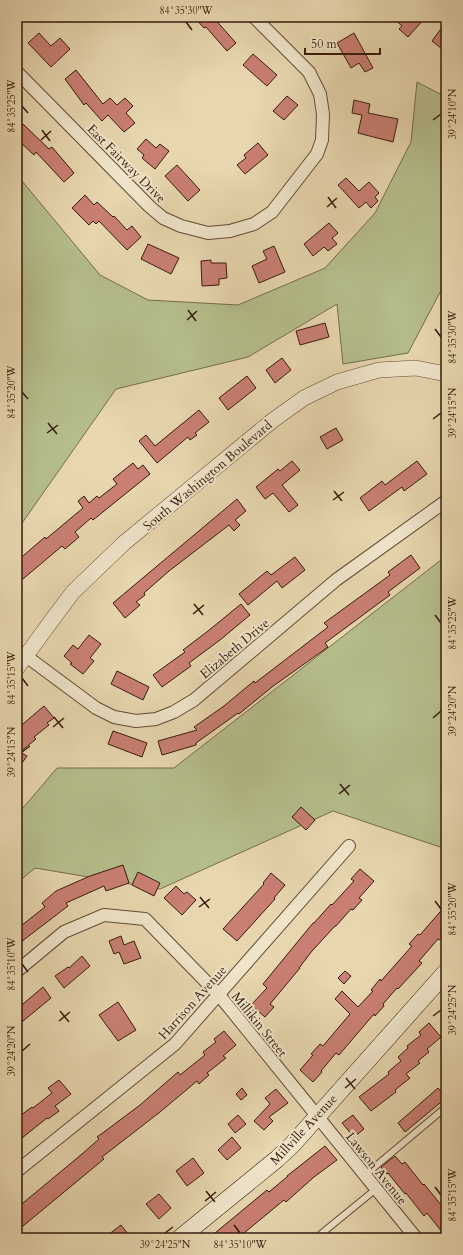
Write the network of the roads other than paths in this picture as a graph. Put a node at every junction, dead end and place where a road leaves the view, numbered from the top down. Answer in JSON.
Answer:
{"nodes":[{"id":1,"x":254,"y":17,"type":"edge"},
{"id":2,"x":17,"y":72,"type":"edge"},
{"id":3,"x":446,"y":374,"type":"edge"},
{"id":4,"x":446,"y":501,"type":"edge"},
{"id":5,"x":26,"y":656,"type":"junction"},
{"id":6,"x":17,"y":668,"type":"edge"},
{"id":7,"x":349,"y":846,"type":"dead end"},
{"id":8,"x":17,"y":972,"type":"edge"},
{"id":9,"x":446,"y":972,"type":"edge"},
{"id":10,"x":218,"y":995,"type":"junction"},
{"id":11,"x":446,"y":1107,"type":"edge"},
{"id":12,"x":317,"y":1116,"type":"junction"},
{"id":13,"x":17,"y":1171,"type":"edge"},
{"id":14,"x":365,"y":1175,"type":"junction"},
{"id":15,"x":376,"y":1189,"type":"junction"},
{"id":16,"x":180,"y":1238,"type":"edge"},
{"id":17,"x":316,"y":1238,"type":"edge"},
{"id":18,"x":416,"y":1238,"type":"edge"}],
"edges":[{"from":1,"to":2,"type":"street","name":"East Fairway Drive"},
{"from":3,"to":5,"type":"street","name":"South Washington Boulevard"},
{"from":4,"to":5,"type":"street","name":"Elizabeth Drive"},
{"from":5,"to":6,"type":"street","name":"South Washington Boulevard"},
{"from":7,"to":10,"type":"street","name":"Harrison Avenue"},
{"from":8,"to":10,"type":"street","name":"Millikin Street"},
{"from":9,"to":12,"type":"main road","name":"Millville Avenue"},
{"from":10,"to":12,"type":"street","name":"Millikin Street"},
{"from":10,"to":13,"type":"street","name":"Harrison Avenue"},
{"from":11,"to":14,"type":"lane"},
{"from":12,"to":14,"type":"street","name":"Lawson Avenue"},
{"from":12,"to":16,"type":"main road","name":"Millville Avenue"},
{"from":14,"to":15,"type":"street","name":"Lawson Avenue"},
{"from":15,"to":17,"type":"lane"},
{"from":15,"to":18,"type":"street","name":"Lawson Avenue"}]}
